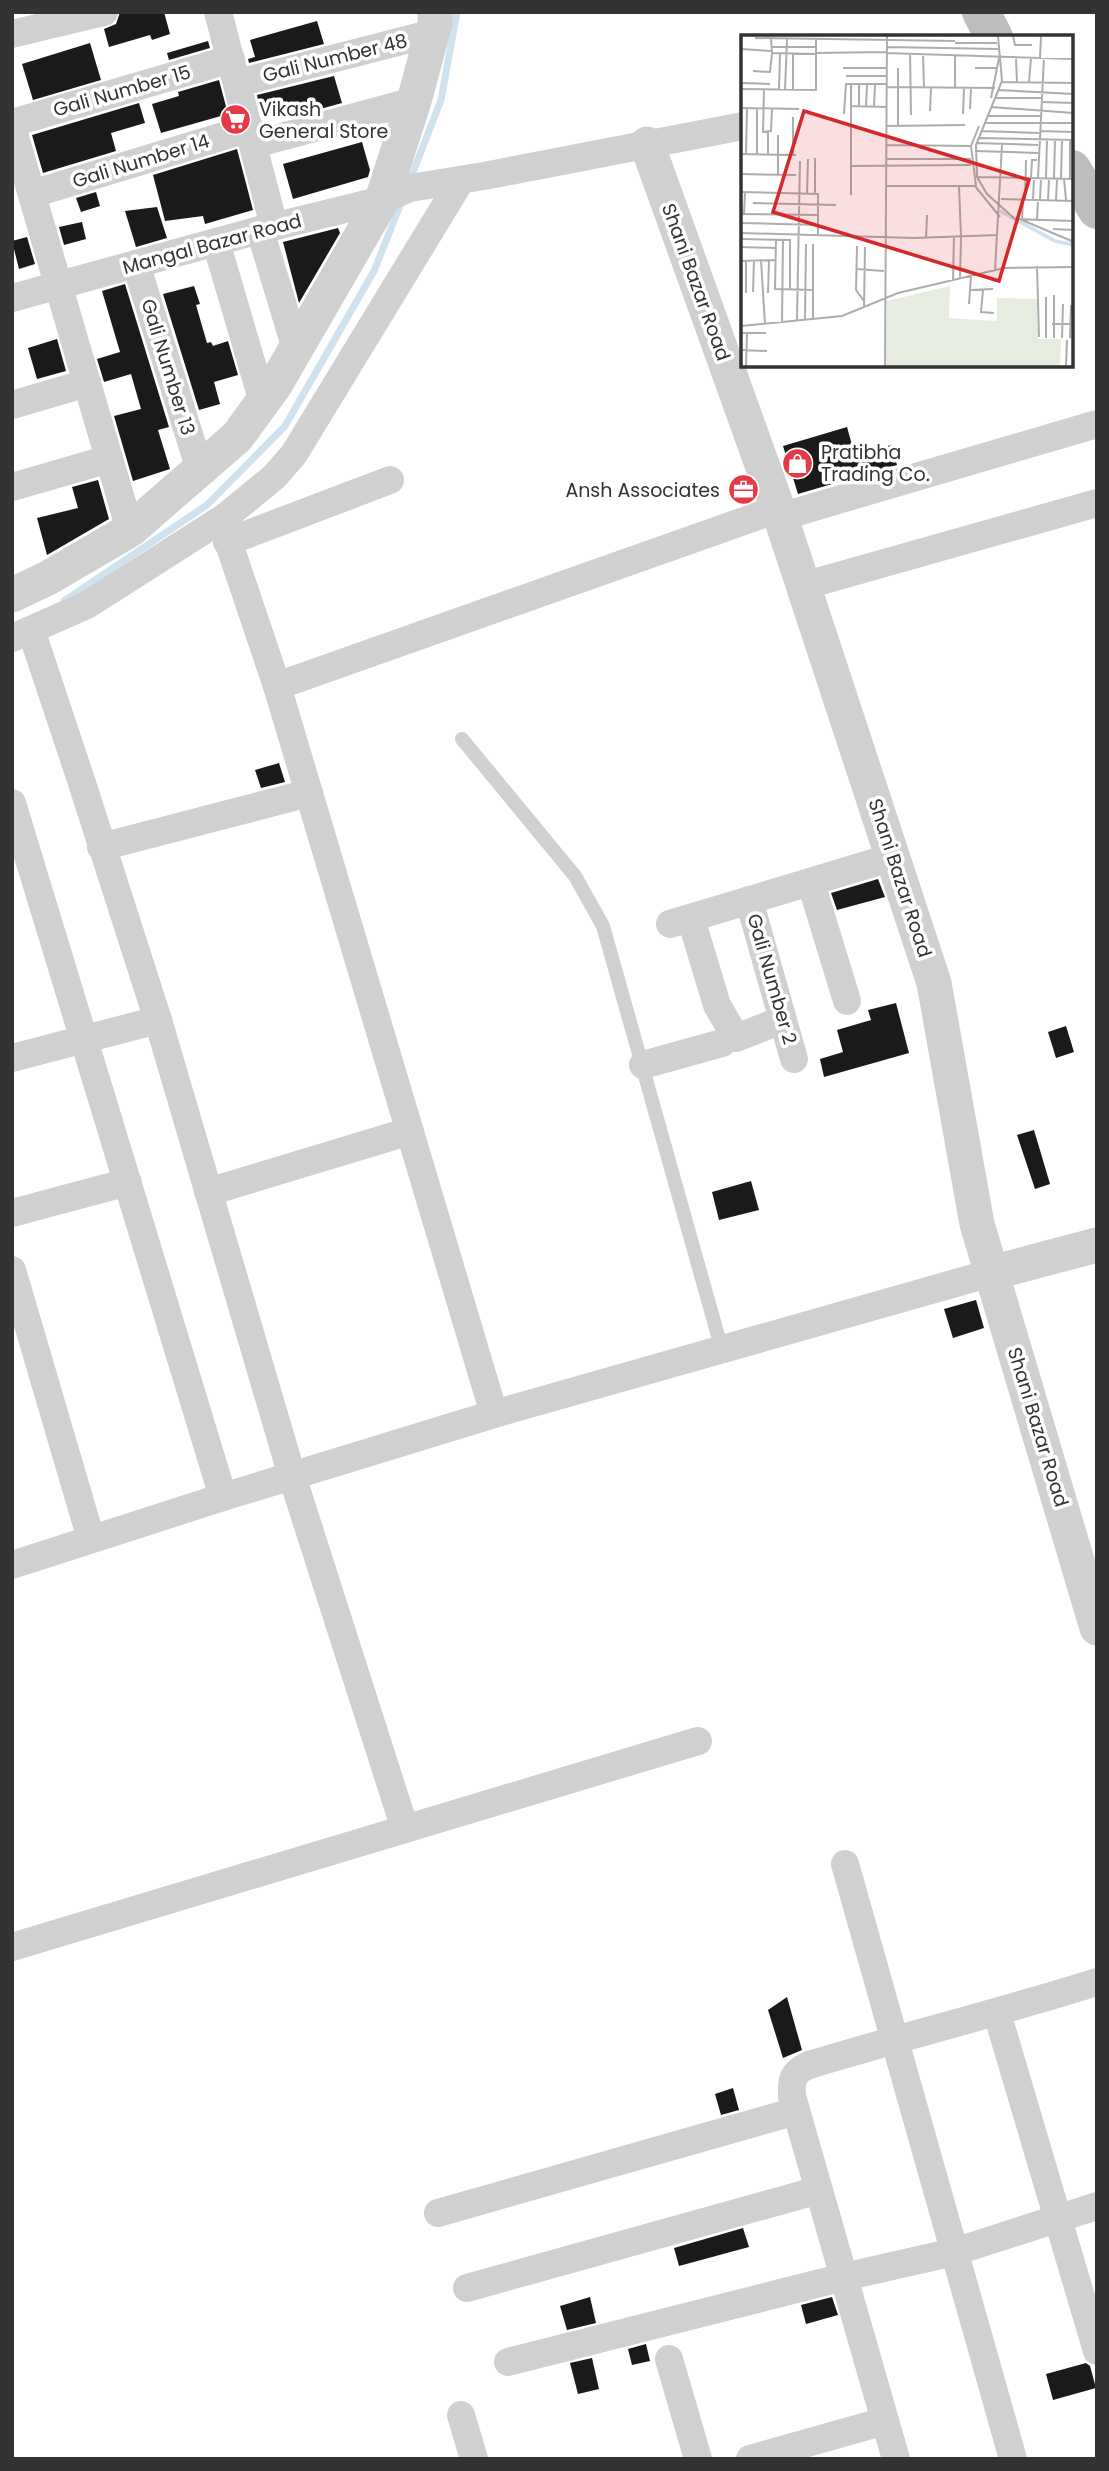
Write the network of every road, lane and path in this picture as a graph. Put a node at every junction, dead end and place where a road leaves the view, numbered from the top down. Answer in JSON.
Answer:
{"nodes":[{"id":1,"x":104,"y":12,"type":"edge"},
{"id":2,"x":218,"y":12,"type":"edge"},
{"id":3,"x":981,"y":12,"type":"edge"},
{"id":4,"x":434,"y":23,"type":"edge"},
{"id":5,"x":12,"y":34,"type":"edge"},
{"id":6,"x":993,"y":35,"type":"edge"},
{"id":7,"x":234,"y":71,"type":"junction"},
{"id":8,"x":414,"y":101,"type":"junction"},
{"id":9,"x":12,"y":125,"type":"edge"},
{"id":10,"x":741,"y":126,"type":"edge"},
{"id":11,"x":252,"y":136,"type":"junction"},
{"id":12,"x":647,"y":145,"type":"junction"},
{"id":13,"x":1074,"y":173,"type":"edge"},
{"id":14,"x":451,"y":182,"type":"junction"},
{"id":15,"x":32,"y":194,"type":"junction"},
{"id":16,"x":396,"y":194,"type":"junction"},
{"id":17,"x":1097,"y":209,"type":"edge"},
{"id":18,"x":267,"y":228,"type":"junction"},
{"id":19,"x":216,"y":242,"type":"junction"},
{"id":20,"x":136,"y":264,"type":"junction"},
{"id":21,"x":59,"y":285,"type":"junction"},
{"id":22,"x":12,"y":298,"type":"edge"},
{"id":23,"x":296,"y":349,"type":"junction"},
{"id":24,"x":87,"y":383,"type":"junction"},
{"id":25,"x":263,"y":402,"type":"junction"},
{"id":26,"x":12,"y":405,"type":"edge"},
{"id":27,"x":1097,"y":424,"type":"edge"},
{"id":28,"x":109,"y":459,"type":"junction"},
{"id":29,"x":200,"y":470,"type":"junction"},
{"id":30,"x":390,"y":480,"type":"dead end"},
{"id":31,"x":12,"y":486,"type":"edge"},
{"id":32,"x":1097,"y":503,"type":"edge"},
{"id":33,"x":779,"y":513,"type":"junction"},
{"id":34,"x":130,"y":530,"type":"junction"},
{"id":35,"x":226,"y":530,"type":"junction"},
{"id":36,"x":803,"y":586,"type":"junction"},
{"id":37,"x":12,"y":595,"type":"edge"},
{"id":38,"x":21,"y":634,"type":"edge"},
{"id":39,"x":277,"y":686,"type":"junction"},
{"id":40,"x":462,"y":739,"type":"dead end"},
{"id":41,"x":309,"y":793,"type":"junction"},
{"id":42,"x":12,"y":803,"type":"edge"},
{"id":43,"x":101,"y":847,"type":"junction"},
{"id":44,"x":893,"y":857,"type":"junction"},
{"id":45,"x":811,"y":883,"type":"junction"},
{"id":46,"x":749,"y":900,"type":"junction"},
{"id":47,"x":847,"y":1001,"type":"dead end"},
{"id":48,"x":158,"y":1020,"type":"junction"},
{"id":49,"x":782,"y":1020,"type":"junction"},
{"id":50,"x":84,"y":1039,"type":"junction"},
{"id":51,"x":722,"y":1042,"type":"dead end"},
{"id":52,"x":12,"y":1058,"type":"edge"},
{"id":53,"x":794,"y":1059,"type":"dead end"},
{"id":54,"x":643,"y":1065,"type":"junction"},
{"id":55,"x":410,"y":1131,"type":"junction"},
{"id":56,"x":128,"y":1182,"type":"junction"},
{"id":57,"x":208,"y":1192,"type":"junction"},
{"id":58,"x":12,"y":1213,"type":"edge"},
{"id":59,"x":1097,"y":1245,"type":"edge"},
{"id":60,"x":12,"y":1270,"type":"edge"},
{"id":61,"x":991,"y":1273,"type":"junction"},
{"id":62,"x":722,"y":1350,"type":"junction"},
{"id":63,"x":494,"y":1414,"type":"junction"},
{"id":64,"x":292,"y":1476,"type":"junction"},
{"id":65,"x":223,"y":1497,"type":"junction"},
{"id":66,"x":91,"y":1539,"type":"junction"},
{"id":67,"x":12,"y":1565,"type":"edge"},
{"id":68,"x":1097,"y":1628,"type":"edge"},
{"id":69,"x":698,"y":1741,"type":"dead end"},
{"id":70,"x":405,"y":1829,"type":"junction"},
{"id":71,"x":845,"y":1864,"type":"dead end"},
{"id":72,"x":12,"y":1947,"type":"edge"},
{"id":73,"x":1096,"y":1985,"type":"edge"},
{"id":74,"x":997,"y":2013,"type":"junction"},
{"id":75,"x":893,"y":2039,"type":"junction"},
{"id":76,"x":796,"y":2111,"type":"junction"},
{"id":77,"x":819,"y":2190,"type":"junction"},
{"id":78,"x":1097,"y":2206,"type":"edge"},
{"id":79,"x":438,"y":2213,"type":"dead end"},
{"id":80,"x":1058,"y":2218,"type":"junction"},
{"id":81,"x":954,"y":2252,"type":"junction"},
{"id":82,"x":844,"y":2277,"type":"junction"},
{"id":83,"x":467,"y":2288,"type":"dead end"},
{"id":84,"x":1097,"y":2351,"type":"edge"},
{"id":85,"x":669,"y":2359,"type":"dead end"},
{"id":86,"x":508,"y":2362,"type":"dead end"},
{"id":87,"x":461,"y":2415,"type":"dead end"},
{"id":88,"x":885,"y":2421,"type":"junction"},
{"id":89,"x":465,"y":2456,"type":"edge"},
{"id":90,"x":693,"y":2457,"type":"edge"},
{"id":91,"x":750,"y":2459,"type":"edge"},
{"id":92,"x":896,"y":2459,"type":"edge"},
{"id":93,"x":1013,"y":2459,"type":"edge"}],
"edges":[{"from":1,"to":5,"type":"street"},
{"from":2,"to":7,"type":"street"},
{"from":3,"to":6,"type":"main road"},
{"from":4,"to":7,"type":"street","name":"Gali Number 48"},
{"from":4,"to":8,"type":"street"},
{"from":7,"to":9,"type":"street","name":"Gali Number 15"},
{"from":7,"to":11,"type":"street"},
{"from":8,"to":11,"type":"street","name":"Gali Number 14"},
{"from":8,"to":16,"type":"street"},
{"from":9,"to":15,"type":"street"},
{"from":10,"to":12,"type":"street","name":"Mangal Bazar Road"},
{"from":11,"to":15,"type":"street","name":"Gali Number 14"},
{"from":11,"to":18,"type":"street"},
{"from":12,"to":14,"type":"street","name":"Mangal Bazar Road"},
{"from":12,"to":33,"type":"street","name":"Shani Bazar Road"},
{"from":13,"to":17,"type":"main road"},
{"from":14,"to":16,"type":"street","name":"Mangal Bazar Road"},
{"from":14,"to":35,"type":"street"},
{"from":15,"to":21,"type":"street"},
{"from":16,"to":18,"type":"street","name":"Mangal Bazar Road"},
{"from":16,"to":23,"type":"street"},
{"from":18,"to":19,"type":"street","name":"Mangal Bazar Road"},
{"from":18,"to":23,"type":"street"},
{"from":19,"to":20,"type":"street","name":"Mangal Bazar Road"},
{"from":19,"to":25,"type":"street"},
{"from":20,"to":21,"type":"street","name":"Mangal Bazar Road"},
{"from":20,"to":29,"type":"street","name":"Gali Number 13"},
{"from":21,"to":22,"type":"street","name":"Mangal Bazar Road"},
{"from":21,"to":24,"type":"street"},
{"from":23,"to":25,"type":"street"},
{"from":24,"to":26,"type":"street"},
{"from":24,"to":28,"type":"street"},
{"from":25,"to":29,"type":"street"},
{"from":27,"to":33,"type":"street"},
{"from":28,"to":31,"type":"street"},
{"from":28,"to":34,"type":"street"},
{"from":29,"to":34,"type":"street"},
{"from":30,"to":35,"type":"street"},
{"from":32,"to":36,"type":"street"},
{"from":33,"to":36,"type":"street","name":"Shani Bazar Road"},
{"from":33,"to":39,"type":"street"},
{"from":34,"to":37,"type":"street"},
{"from":35,"to":38,"type":"street"},
{"from":35,"to":39,"type":"street"},
{"from":36,"to":44,"type":"street","name":"Shani Bazar Road"},
{"from":38,"to":43,"type":"street"},
{"from":39,"to":41,"type":"street"},
{"from":40,"to":54,"type":"lane"},
{"from":41,"to":43,"type":"street"},
{"from":41,"to":55,"type":"street"},
{"from":42,"to":50,"type":"street"},
{"from":43,"to":48,"type":"street"},
{"from":44,"to":45,"type":"street"},
{"from":44,"to":61,"type":"street","name":"Shani Bazar Road"},
{"from":45,"to":46,"type":"street"},
{"from":45,"to":47,"type":"street"},
{"from":46,"to":49,"type":"street","name":"Gali Number 2"},
{"from":46,"to":49,"type":"street"},
{"from":48,"to":50,"type":"street"},
{"from":48,"to":57,"type":"street"},
{"from":49,"to":53,"type":"street","name":"Gali Number 2"},
{"from":50,"to":52,"type":"street"},
{"from":50,"to":56,"type":"street"},
{"from":51,"to":54,"type":"street"},
{"from":54,"to":62,"type":"lane"},
{"from":55,"to":57,"type":"street"},
{"from":55,"to":63,"type":"street"},
{"from":56,"to":58,"type":"street"},
{"from":56,"to":65,"type":"street"},
{"from":57,"to":64,"type":"street"},
{"from":59,"to":61,"type":"street"},
{"from":60,"to":66,"type":"street"},
{"from":61,"to":62,"type":"street"},
{"from":61,"to":68,"type":"street","name":"Shani Bazar Road"},
{"from":62,"to":63,"type":"street"},
{"from":63,"to":64,"type":"street"},
{"from":64,"to":65,"type":"street"},
{"from":64,"to":70,"type":"street"},
{"from":65,"to":66,"type":"street"},
{"from":66,"to":67,"type":"street"},
{"from":69,"to":70,"type":"street"},
{"from":70,"to":72,"type":"street"},
{"from":71,"to":75,"type":"street"},
{"from":73,"to":74,"type":"street"},
{"from":74,"to":75,"type":"street"},
{"from":74,"to":80,"type":"street"},
{"from":75,"to":76,"type":"street"},
{"from":75,"to":81,"type":"street"},
{"from":76,"to":77,"type":"street"},
{"from":76,"to":79,"type":"street"},
{"from":77,"to":82,"type":"street"},
{"from":77,"to":83,"type":"street"},
{"from":78,"to":80,"type":"street"},
{"from":80,"to":81,"type":"street"},
{"from":80,"to":84,"type":"street"},
{"from":81,"to":82,"type":"street"},
{"from":81,"to":93,"type":"street"},
{"from":82,"to":86,"type":"street"},
{"from":82,"to":88,"type":"street"},
{"from":85,"to":90,"type":"street"},
{"from":87,"to":89,"type":"street"},
{"from":88,"to":91,"type":"street"},
{"from":88,"to":92,"type":"street"}]}
